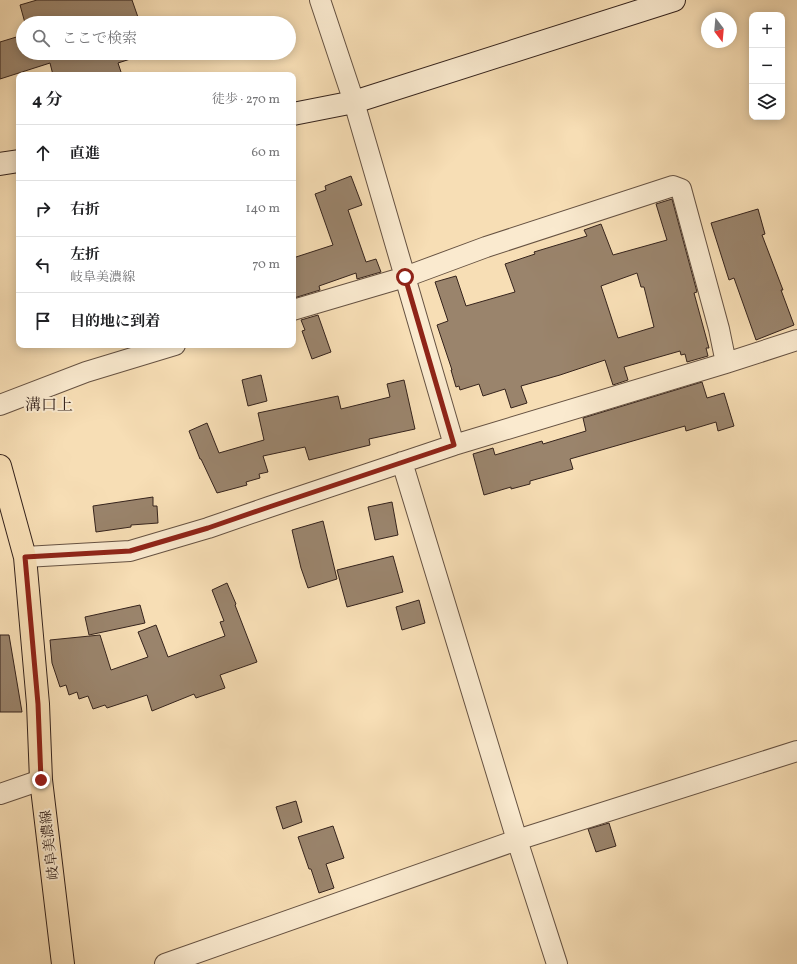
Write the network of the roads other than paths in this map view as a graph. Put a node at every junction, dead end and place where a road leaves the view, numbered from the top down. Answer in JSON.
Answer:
{"nodes":[{"id":1,"x":320,"y":0,"type":"edge"},
{"id":2,"x":674,"y":0,"type":"edge"},
{"id":3,"x":354,"y":102,"type":"junction"},
{"id":4,"x":296,"y":113,"type":"edge"},
{"id":5,"x":16,"y":161,"type":"edge"},
{"id":6,"x":0,"y":164,"type":"edge"},
{"id":7,"x":405,"y":277,"type":"junction"},
{"id":8,"x":296,"y":309,"type":"edge"},
{"id":9,"x":797,"y":340,"type":"edge"},
{"id":10,"x":165,"y":348,"type":"edge"},
{"id":11,"x":726,"y":363,"type":"junction"},
{"id":12,"x":0,"y":405,"type":"edge"},
{"id":13,"x":454,"y":445,"type":"junction"},
{"id":14,"x":402,"y":462,"type":"junction"},
{"id":15,"x":0,"y":466,"type":"edge"},
{"id":16,"x":25,"y":557,"type":"junction"},
{"id":17,"x":797,"y":751,"type":"edge"},
{"id":18,"x":41,"y":780,"type":"junction"},
{"id":19,"x":0,"y":794,"type":"edge"},
{"id":20,"x":517,"y":840,"type":"junction"},
{"id":21,"x":63,"y":964,"type":"edge"},
{"id":22,"x":165,"y":964,"type":"edge"},
{"id":23,"x":557,"y":964,"type":"edge"}],
"edges":[{"from":1,"to":3,"type":"street"},
{"from":2,"to":3,"type":"street"},
{"from":3,"to":4,"type":"street"},
{"from":3,"to":7,"type":"street"},
{"from":5,"to":6,"type":"street"},
{"from":7,"to":8,"type":"street"},
{"from":7,"to":11,"type":"street"},
{"from":7,"to":13,"type":"street"},
{"from":9,"to":11,"type":"street"},
{"from":10,"to":12,"type":"street"},
{"from":11,"to":13,"type":"street"},
{"from":13,"to":14,"type":"street"},
{"from":14,"to":16,"type":"street"},
{"from":14,"to":20,"type":"street"},
{"from":15,"to":16,"type":"main road","name":"岐阜美濃線"},
{"from":16,"to":18,"type":"main road","name":"岐阜美濃線"},
{"from":17,"to":20,"type":"street"},
{"from":18,"to":19,"type":"street"},
{"from":18,"to":21,"type":"main road","name":"岐阜美濃線"},
{"from":20,"to":22,"type":"street"},
{"from":20,"to":23,"type":"street"}]}
